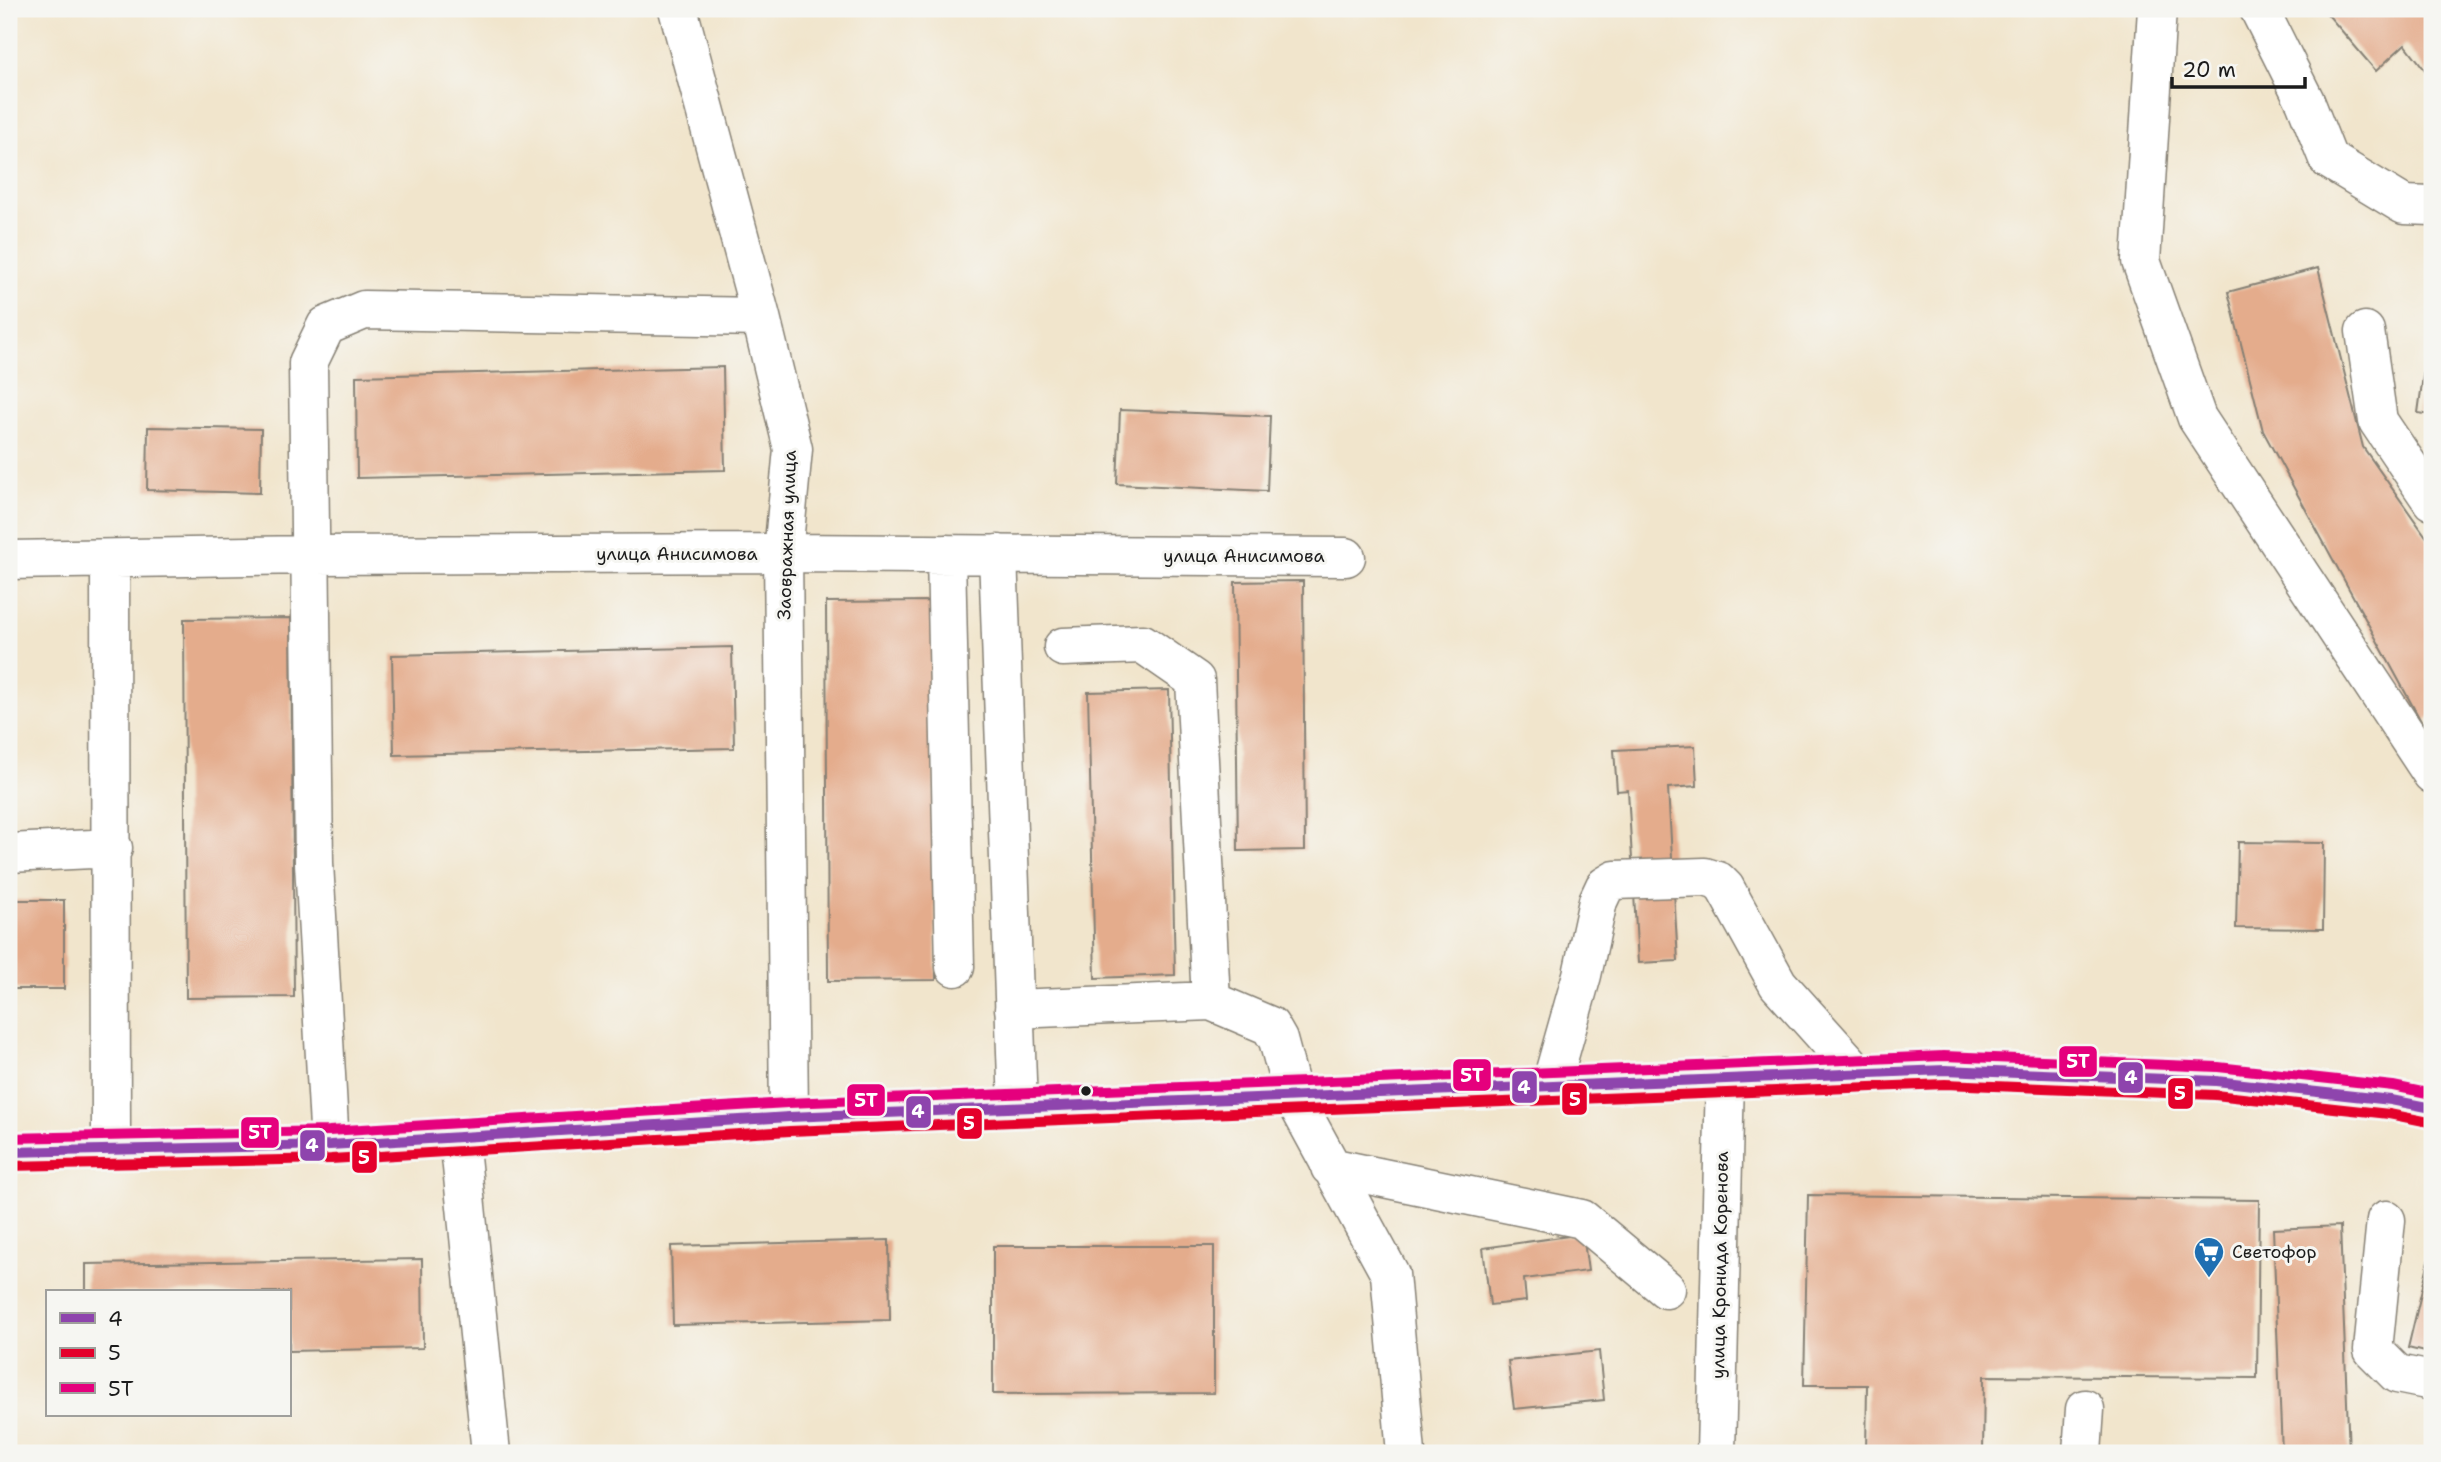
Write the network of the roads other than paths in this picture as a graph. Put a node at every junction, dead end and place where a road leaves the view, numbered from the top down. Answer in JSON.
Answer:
{"nodes":[{"id":1,"x":678,"y":9,"type":"edge"},
{"id":2,"x":2157,"y":9,"type":"edge"},
{"id":3,"x":2259,"y":9,"type":"edge"},
{"id":4,"x":2432,"y":206,"type":"edge"},
{"id":5,"x":761,"y":317,"type":"junction"},
{"id":6,"x":2365,"y":331,"type":"dead end"},
{"id":7,"x":2432,"y":501,"type":"edge"},
{"id":8,"x":783,"y":553,"type":"junction"},
{"id":9,"x":946,"y":554,"type":"junction"},
{"id":10,"x":998,"y":554,"type":"junction"},
{"id":11,"x":312,"y":555,"type":"junction"},
{"id":12,"x":1346,"y":556,"type":"dead end"},
{"id":13,"x":110,"y":559,"type":"junction"},
{"id":14,"x":9,"y":560,"type":"edge"},
{"id":15,"x":1063,"y":647,"type":"dead end"},
{"id":16,"x":2432,"y":774,"type":"edge"},
{"id":17,"x":113,"y":848,"type":"junction"},
{"id":18,"x":9,"y":853,"type":"edge"},
{"id":19,"x":954,"y":967,"type":"dead end"},
{"id":20,"x":1211,"y":1001,"type":"junction"},
{"id":21,"x":1014,"y":1009,"type":"junction"},
{"id":22,"x":1857,"y":1072,"type":"junction"},
{"id":23,"x":1725,"y":1077,"type":"junction"},
{"id":24,"x":1551,"y":1084,"type":"junction"},
{"id":25,"x":1293,"y":1096,"type":"junction"},
{"id":26,"x":1018,"y":1107,"type":"junction"},
{"id":27,"x":2432,"y":1108,"type":"edge"},
{"id":28,"x":789,"y":1117,"type":"junction"},
{"id":29,"x":459,"y":1137,"type":"junction"},
{"id":30,"x":330,"y":1145,"type":"junction"},
{"id":31,"x":111,"y":1150,"type":"junction"},
{"id":32,"x":9,"y":1152,"type":"edge"},
{"id":33,"x":1330,"y":1167,"type":"junction"},
{"id":34,"x":2386,"y":1220,"type":"dead end"},
{"id":35,"x":1666,"y":1289,"type":"dead end"},
{"id":36,"x":2432,"y":1381,"type":"edge"},
{"id":37,"x":2085,"y":1409,"type":"dead end"},
{"id":38,"x":491,"y":1453,"type":"edge"},
{"id":39,"x":1406,"y":1453,"type":"edge"},
{"id":40,"x":1716,"y":1453,"type":"edge"},
{"id":41,"x":2081,"y":1453,"type":"edge"}],
"edges":[{"from":1,"to":5,"type":"street","name":"Заовражная улица"},
{"from":2,"to":16,"type":"street"},
{"from":3,"to":4,"type":"street"},
{"from":5,"to":8,"type":"street","name":"Заовражная улица"},
{"from":5,"to":11,"type":"street"},
{"from":6,"to":7,"type":"street"},
{"from":8,"to":9,"type":"street","name":"улица Анисимова"},
{"from":8,"to":11,"type":"street","name":"улица Анисимова"},
{"from":8,"to":28,"type":"street","name":"Заовражная улица"},
{"from":9,"to":10,"type":"street","name":"улица Анисимова"},
{"from":9,"to":19,"type":"street"},
{"from":10,"to":12,"type":"street","name":"улица Анисимова"},
{"from":10,"to":21,"type":"street"},
{"from":11,"to":13,"type":"street","name":"улица Анисимова"},
{"from":11,"to":30,"type":"street"},
{"from":13,"to":14,"type":"street","name":"улица Анисимова"},
{"from":13,"to":17,"type":"street"},
{"from":15,"to":20,"type":"street"},
{"from":17,"to":18,"type":"street"},
{"from":17,"to":31,"type":"street"},
{"from":20,"to":21,"type":"street"},
{"from":20,"to":25,"type":"street"},
{"from":21,"to":26,"type":"street"},
{"from":22,"to":23,"type":"street"},
{"from":22,"to":24,"type":"street"},
{"from":22,"to":27,"type":"street"},
{"from":23,"to":24,"type":"street"},
{"from":23,"to":40,"type":"street","name":"улица Кронида Коренова"},
{"from":24,"to":25,"type":"street"},
{"from":25,"to":26,"type":"street"},
{"from":25,"to":33,"type":"street"},
{"from":26,"to":28,"type":"street"},
{"from":28,"to":29,"type":"street"},
{"from":29,"to":30,"type":"street"},
{"from":29,"to":38,"type":"street"},
{"from":30,"to":31,"type":"street"},
{"from":31,"to":32,"type":"street"},
{"from":33,"to":35,"type":"street"},
{"from":33,"to":39,"type":"street"},
{"from":34,"to":36,"type":"street"},
{"from":37,"to":41,"type":"street"}]}
